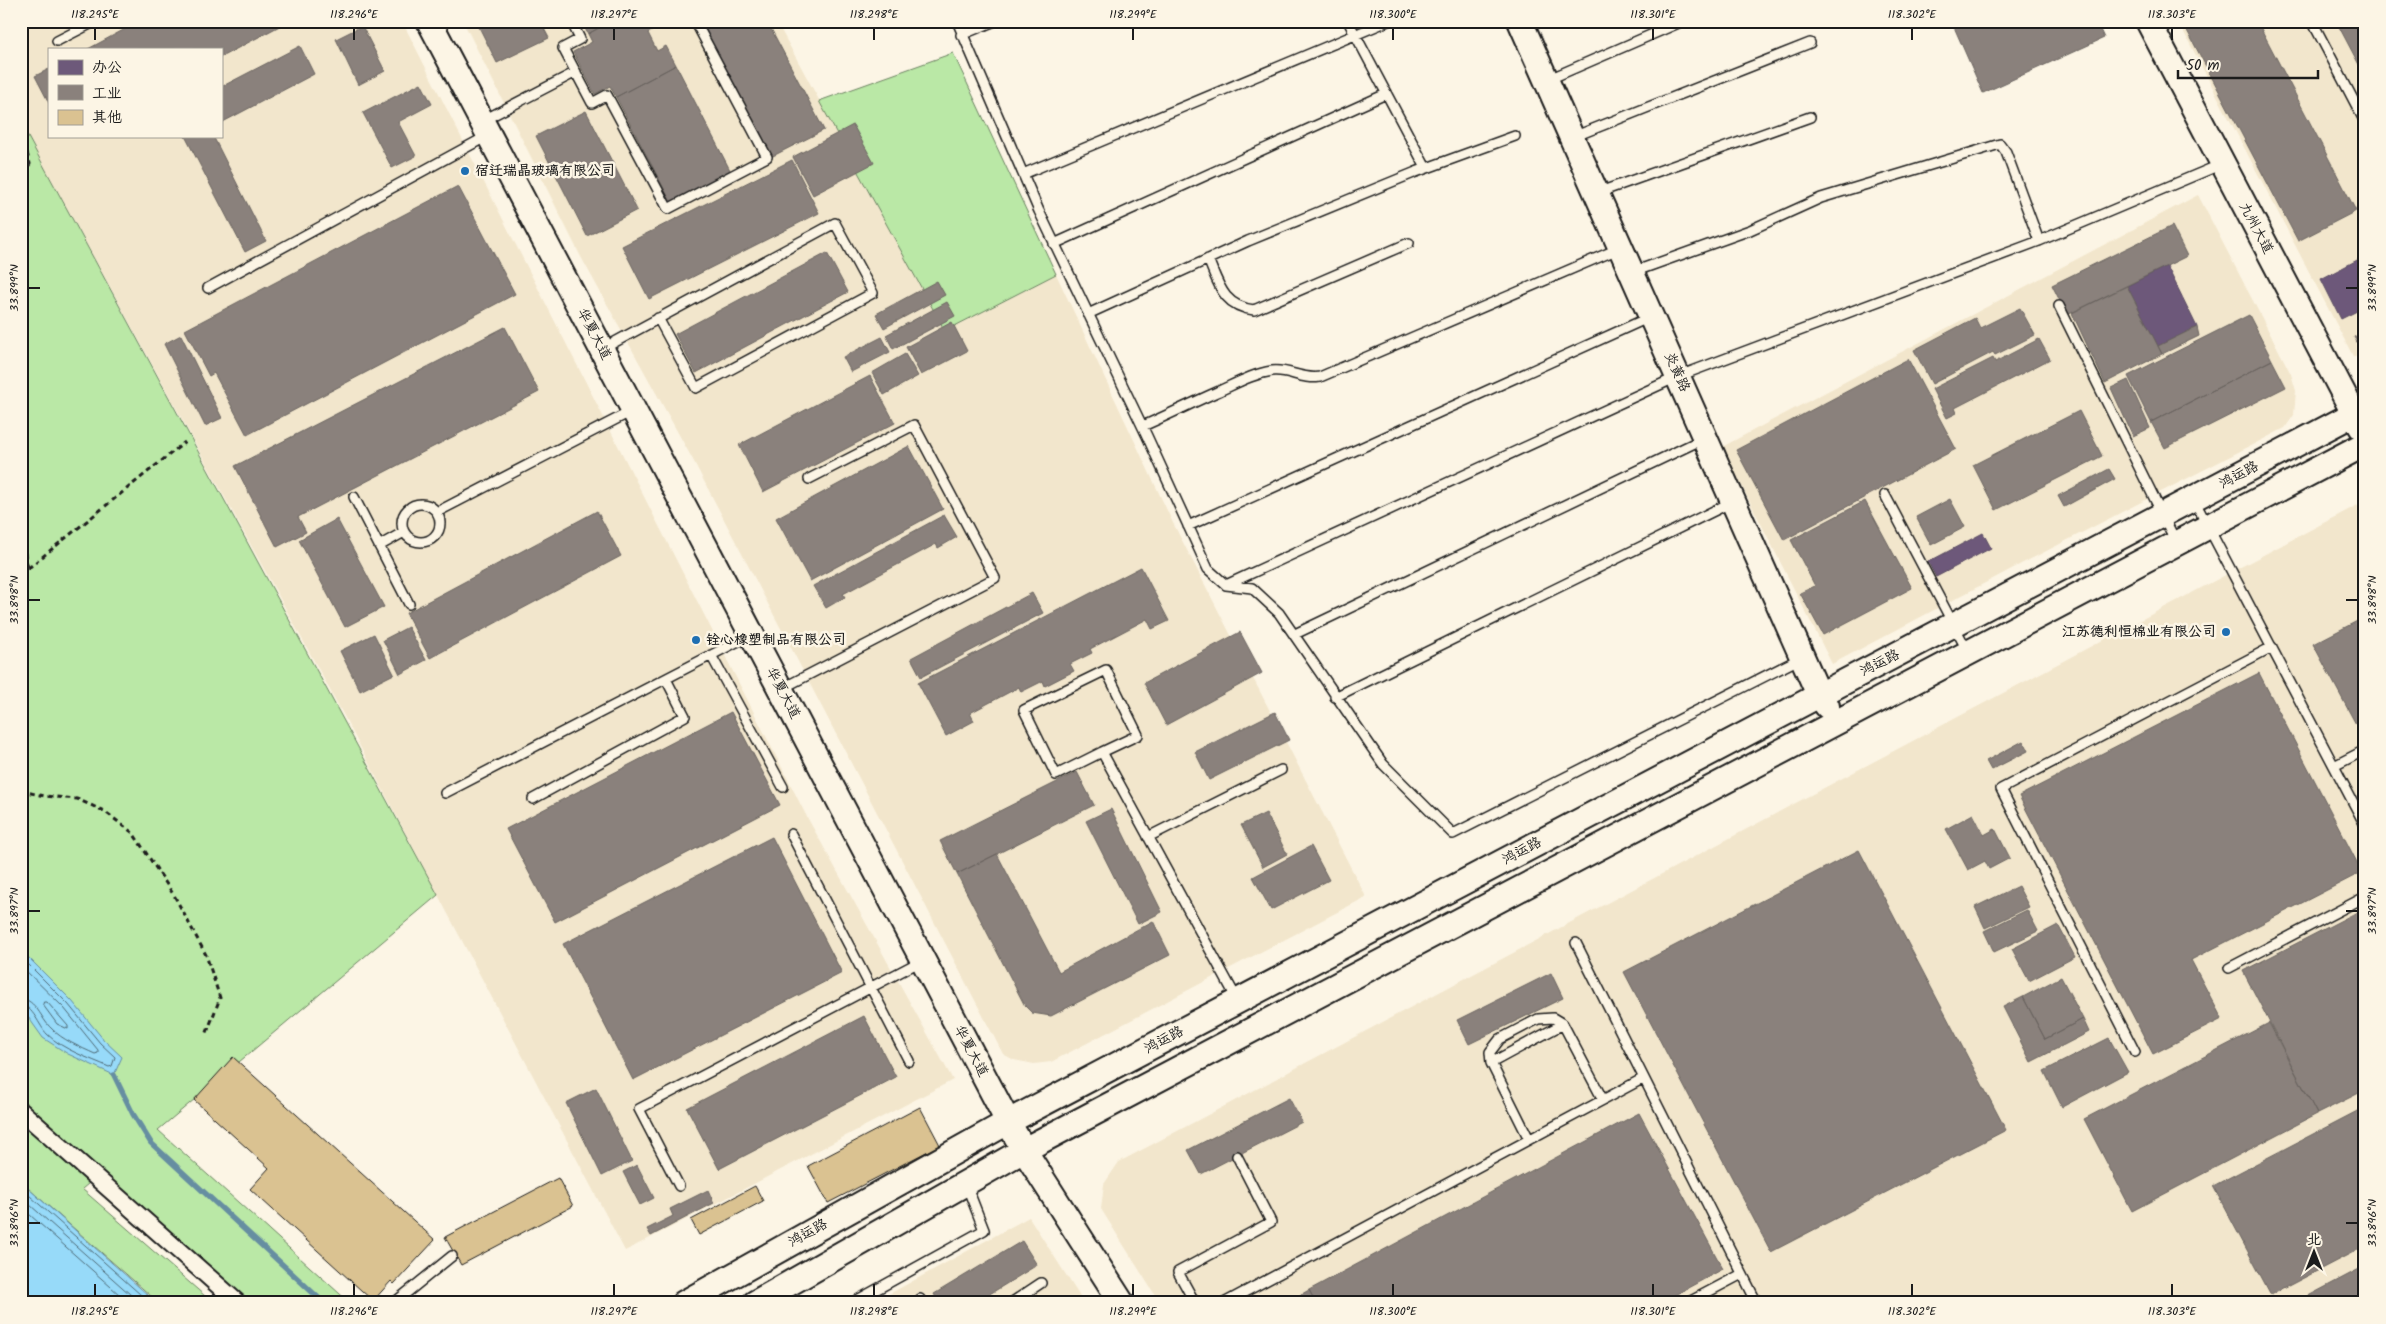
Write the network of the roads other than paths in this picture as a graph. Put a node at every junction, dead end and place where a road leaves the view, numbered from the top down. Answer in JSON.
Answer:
{"nodes":[{"id":1,"x":96,"y":21,"type":"edge"},
{"id":2,"x":430,"y":21,"type":"edge"},
{"id":3,"x":571,"y":21,"type":"edge"},
{"id":4,"x":695,"y":21,"type":"edge"},
{"id":5,"x":957,"y":21,"type":"edge"},
{"id":6,"x":995,"y":21,"type":"edge"},
{"id":7,"x":1348,"y":21,"type":"edge"},
{"id":8,"x":1520,"y":21,"type":"edge"},
{"id":9,"x":1683,"y":21,"type":"edge"},
{"id":10,"x":2148,"y":21,"type":"edge"},
{"id":11,"x":2312,"y":21,"type":"edge"},
{"id":12,"x":1387,"y":22,"type":"edge"},
{"id":13,"x":962,"y":35,"type":"junction"},
{"id":14,"x":1355,"y":35,"type":"junction"},
{"id":15,"x":57,"y":41,"type":"dead end"},
{"id":16,"x":1810,"y":43,"type":"dead end"},
{"id":17,"x":576,"y":72,"type":"junction"},
{"id":18,"x":1547,"y":80,"type":"junction"},
{"id":19,"x":1386,"y":94,"type":"junction"},
{"id":20,"x":1810,"y":117,"type":"dead end"},
{"id":21,"x":2365,"y":122,"type":"edge"},
{"id":22,"x":486,"y":128,"type":"junction"},
{"id":23,"x":1515,"y":136,"type":"dead end"},
{"id":24,"x":1572,"y":138,"type":"junction"},
{"id":25,"x":2223,"y":164,"type":"junction"},
{"id":26,"x":1426,"y":168,"type":"junction"},
{"id":27,"x":1022,"y":174,"type":"junction"},
{"id":28,"x":1597,"y":193,"type":"junction"},
{"id":29,"x":2039,"y":241,"type":"junction"},
{"id":30,"x":1410,"y":243,"type":"dead end"},
{"id":31,"x":1054,"y":244,"type":"junction"},
{"id":32,"x":1611,"y":252,"type":"dead end"},
{"id":33,"x":1208,"y":259,"type":"junction"},
{"id":34,"x":1633,"y":272,"type":"junction"},
{"id":35,"x":208,"y":288,"type":"dead end"},
{"id":36,"x":2059,"y":306,"type":"dead end"},
{"id":37,"x":1088,"y":314,"type":"junction"},
{"id":38,"x":1652,"y":316,"type":"junction"},
{"id":39,"x":658,"y":318,"type":"junction"},
{"id":40,"x":602,"y":349,"type":"junction"},
{"id":41,"x":1679,"y":376,"type":"junction"},
{"id":42,"x":634,"y":410,"type":"junction"},
{"id":43,"x":2361,"y":419,"type":"edge"},
{"id":44,"x":1143,"y":426,"type":"junction"},
{"id":45,"x":1706,"y":438,"type":"junction"},
{"id":46,"x":2365,"y":444,"type":"edge"},
{"id":47,"x":809,"y":480,"type":"dead end"},
{"id":48,"x":1885,"y":495,"type":"dead end"},
{"id":49,"x":354,"y":497,"type":"dead end"},
{"id":50,"x":2194,"y":498,"type":"junction"},
{"id":51,"x":1734,"y":501,"type":"junction"},
{"id":52,"x":437,"y":512,"type":"junction"},
{"id":53,"x":2162,"y":515,"type":"junction"},
{"id":54,"x":1188,"y":526,"type":"junction"},
{"id":55,"x":2208,"y":526,"type":"junction"},
{"id":56,"x":404,"y":532,"type":"junction"},
{"id":57,"x":2177,"y":544,"type":"junction"},
{"id":58,"x":379,"y":546,"type":"junction"},
{"id":59,"x":1226,"y":585,"type":"junction"},
{"id":60,"x":409,"y":604,"type":"dead end"},
{"id":61,"x":1954,"y":624,"type":"junction"},
{"id":62,"x":752,"y":634,"type":"junction"},
{"id":63,"x":1295,"y":634,"type":"junction"},
{"id":64,"x":2272,"y":647,"type":"junction"},
{"id":65,"x":1969,"y":652,"type":"junction"},
{"id":66,"x":711,"y":655,"type":"junction"},
{"id":67,"x":1802,"y":658,"type":"junction"},
{"id":68,"x":666,"y":679,"type":"junction"},
{"id":69,"x":781,"y":689,"type":"junction"},
{"id":70,"x":1819,"y":695,"type":"junction"},
{"id":71,"x":1335,"y":696,"type":"junction"},
{"id":72,"x":1838,"y":720,"type":"junction"},
{"id":73,"x":2365,"y":750,"type":"edge"},
{"id":74,"x":1102,"y":752,"type":"junction"},
{"id":75,"x":2334,"y":766,"type":"junction"},
{"id":76,"x":1281,"y":770,"type":"dead end"},
{"id":77,"x":783,"y":788,"type":"dead end"},
{"id":78,"x":446,"y":793,"type":"dead end"},
{"id":79,"x":533,"y":799,"type":"dead end"},
{"id":80,"x":2365,"y":825,"type":"edge"},
{"id":81,"x":791,"y":834,"type":"dead end"},
{"id":82,"x":1148,"y":837,"type":"junction"},
{"id":83,"x":2365,"y":897,"type":"edge"},
{"id":84,"x":1576,"y":942,"type":"dead end"},
{"id":85,"x":923,"y":960,"type":"junction"},
{"id":86,"x":2229,"y":968,"type":"dead end"},
{"id":87,"x":871,"y":987,"type":"junction"},
{"id":88,"x":1238,"y":1001,"type":"junction"},
{"id":89,"x":1563,"y":1024,"type":"junction"},
{"id":90,"x":2135,"y":1052,"type":"dead end"},
{"id":91,"x":909,"y":1061,"type":"dead end"},
{"id":92,"x":1491,"y":1063,"type":"junction"},
{"id":93,"x":1644,"y":1078,"type":"junction"},
{"id":94,"x":1604,"y":1100,"type":"junction"},
{"id":95,"x":21,"y":1111,"type":"edge"},
{"id":96,"x":1008,"y":1122,"type":"junction"},
{"id":97,"x":1529,"y":1139,"type":"junction"},
{"id":98,"x":1024,"y":1150,"type":"junction"},
{"id":99,"x":1237,"y":1156,"type":"dead end"},
{"id":100,"x":966,"y":1183,"type":"junction"},
{"id":101,"x":679,"y":1186,"type":"dead end"},
{"id":102,"x":452,"y":1256,"type":"dead end"},
{"id":103,"x":1742,"y":1274,"type":"junction"},
{"id":104,"x":1041,"y":1283,"type":"dead end"},
{"id":105,"x":238,"y":1303,"type":"edge"},
{"id":106,"x":394,"y":1303,"type":"edge"},
{"id":107,"x":684,"y":1303,"type":"edge"},
{"id":108,"x":755,"y":1303,"type":"edge"},
{"id":109,"x":852,"y":1303,"type":"edge"},
{"id":110,"x":1011,"y":1303,"type":"edge"},
{"id":111,"x":1122,"y":1303,"type":"edge"},
{"id":112,"x":1195,"y":1303,"type":"edge"},
{"id":113,"x":1224,"y":1303,"type":"edge"},
{"id":114,"x":1687,"y":1303,"type":"edge"},
{"id":115,"x":1757,"y":1303,"type":"edge"}],
"edges":[{"from":1,"to":15,"type":"lane"},
{"from":2,"to":22,"type":"street","name":"华夏大道"},
{"from":3,"to":17,"type":"lane"},
{"from":4,"to":17,"type":"lane"},
{"from":5,"to":13,"type":"lane"},
{"from":6,"to":13,"type":"lane"},
{"from":7,"to":14,"type":"lane"},
{"from":8,"to":18,"type":"street","name":"炎黄路"},
{"from":9,"to":18,"type":"lane"},
{"from":10,"to":25,"type":"street","name":"九州大道"},
{"from":11,"to":21,"type":"lane"},
{"from":12,"to":14,"type":"lane"},
{"from":13,"to":27,"type":"lane"},
{"from":14,"to":19,"type":"lane"},
{"from":14,"to":27,"type":"lane"},
{"from":16,"to":24,"type":"lane"},
{"from":17,"to":22,"type":"lane"},
{"from":18,"to":24,"type":"street","name":"炎黄路"},
{"from":19,"to":26,"type":"lane"},
{"from":19,"to":31,"type":"lane"},
{"from":20,"to":28,"type":"lane"},
{"from":22,"to":35,"type":"lane"},
{"from":22,"to":40,"type":"street","name":"华夏大道"},
{"from":23,"to":26,"type":"lane"},
{"from":24,"to":28,"type":"street","name":"炎黄路"},
{"from":25,"to":29,"type":"lane"},
{"from":25,"to":43,"type":"street","name":"九州大道"},
{"from":26,"to":33,"type":"lane"},
{"from":27,"to":31,"type":"lane"},
{"from":28,"to":34,"type":"street","name":"炎黄路"},
{"from":29,"to":34,"type":"lane"},
{"from":29,"to":41,"type":"lane"},
{"from":30,"to":33,"type":"lane"},
{"from":31,"to":37,"type":"lane"},
{"from":32,"to":44,"type":"lane"},
{"from":33,"to":37,"type":"lane"},
{"from":34,"to":38,"type":"street","name":"炎黄路"},
{"from":36,"to":53,"type":"lane"},
{"from":37,"to":44,"type":"lane"},
{"from":38,"to":41,"type":"street","name":"炎黄路"},
{"from":38,"to":54,"type":"lane"},
{"from":39,"to":39,"type":"lane"},
{"from":39,"to":40,"type":"lane"},
{"from":40,"to":42,"type":"street","name":"华夏大道"},
{"from":41,"to":45,"type":"street","name":"炎黄路"},
{"from":41,"to":59,"type":"lane"},
{"from":42,"to":52,"type":"lane"},
{"from":42,"to":62,"type":"street","name":"华夏大道"},
{"from":43,"to":50,"type":"street","name":"鸿运路"},
{"from":44,"to":54,"type":"lane"},
{"from":45,"to":51,"type":"street","name":"炎黄路"},
{"from":45,"to":63,"type":"lane"},
{"from":46,"to":55,"type":"street"},
{"from":47,"to":69,"type":"lane"},
{"from":48,"to":61,"type":"lane"},
{"from":49,"to":58,"type":"lane"},
{"from":50,"to":53,"type":"street","name":"鸿运路"},
{"from":50,"to":55,"type":"lane"},
{"from":51,"to":67,"type":"street","name":"炎黄路"},
{"from":51,"to":71,"type":"lane"},
{"from":52,"to":56,"type":"lane"},
{"from":52,"to":56,"type":"lane"},
{"from":53,"to":57,"type":"lane"},
{"from":53,"to":61,"type":"street","name":"鸿运路"},
{"from":54,"to":59,"type":"lane"},
{"from":55,"to":57,"type":"street"},
{"from":55,"to":64,"type":"lane"},
{"from":56,"to":58,"type":"lane"},
{"from":57,"to":65,"type":"street"},
{"from":58,"to":60,"type":"lane"},
{"from":59,"to":63,"type":"lane"},
{"from":61,"to":65,"type":"lane"},
{"from":61,"to":70,"type":"street","name":"鸿运路"},
{"from":62,"to":66,"type":"lane"},
{"from":62,"to":69,"type":"street","name":"华夏大道"},
{"from":63,"to":71,"type":"lane"},
{"from":64,"to":75,"type":"lane"},
{"from":64,"to":90,"type":"lane"},
{"from":65,"to":72,"type":"street"},
{"from":66,"to":68,"type":"lane"},
{"from":66,"to":77,"type":"lane"},
{"from":67,"to":70,"type":"street","name":"炎黄路"},
{"from":67,"to":71,"type":"lane"},
{"from":68,"to":78,"type":"lane"},
{"from":68,"to":79,"type":"lane"},
{"from":69,"to":85,"type":"street","name":"华夏大道"},
{"from":70,"to":72,"type":"street","name":"炎黄路"},
{"from":70,"to":88,"type":"street","name":"鸿运路"},
{"from":72,"to":98,"type":"street"},
{"from":73,"to":75,"type":"lane"},
{"from":74,"to":74,"type":"lane"},
{"from":74,"to":82,"type":"lane"},
{"from":75,"to":80,"type":"lane"},
{"from":76,"to":82,"type":"lane"},
{"from":81,"to":87,"type":"lane"},
{"from":82,"to":88,"type":"lane"},
{"from":83,"to":86,"type":"lane"},
{"from":84,"to":93,"type":"lane"},
{"from":85,"to":87,"type":"lane"},
{"from":85,"to":96,"type":"street","name":"华夏大道"},
{"from":87,"to":91,"type":"lane"},
{"from":87,"to":101,"type":"lane"},
{"from":88,"to":96,"type":"street","name":"鸿运路"},
{"from":89,"to":92,"type":"lane"},
{"from":89,"to":92,"type":"lane"},
{"from":89,"to":94,"type":"lane"},
{"from":92,"to":97,"type":"lane"},
{"from":93,"to":94,"type":"lane"},
{"from":93,"to":103,"type":"lane"},
{"from":94,"to":97,"type":"lane"},
{"from":95,"to":105,"type":"street"},
{"from":96,"to":98,"type":"street","name":"华夏大道"},
{"from":96,"to":107,"type":"street","name":"鸿运路"},
{"from":97,"to":113,"type":"lane"},
{"from":98,"to":100,"type":"street"},
{"from":98,"to":111,"type":"street","name":"华夏大道"},
{"from":99,"to":112,"type":"lane"},
{"from":100,"to":108,"type":"street"},
{"from":100,"to":109,"type":"lane"},
{"from":102,"to":106,"type":"lane"},
{"from":103,"to":114,"type":"lane"},
{"from":103,"to":115,"type":"lane"},
{"from":104,"to":110,"type":"lane"}]}
